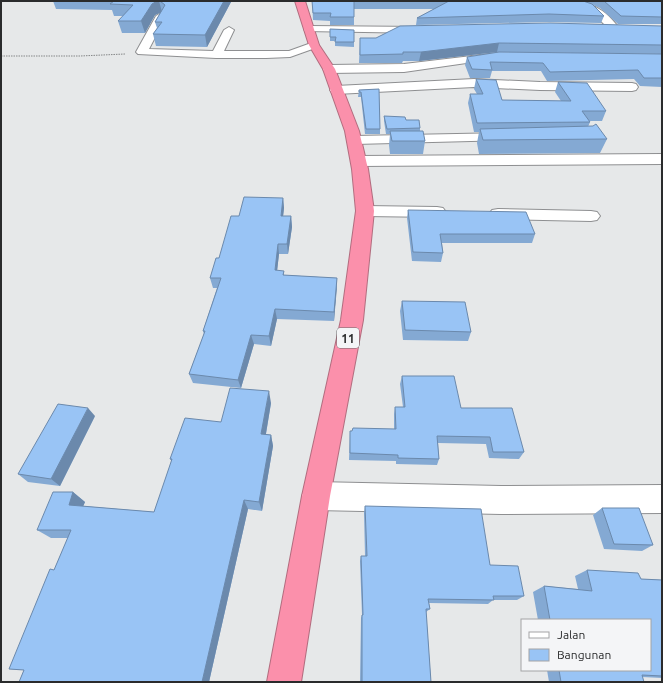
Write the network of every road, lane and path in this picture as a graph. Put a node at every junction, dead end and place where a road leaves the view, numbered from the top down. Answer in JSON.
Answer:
{"nodes":[{"id":1,"x":300,"y":1,"type":"edge"},
{"id":2,"x":571,"y":1,"type":"edge"},
{"id":3,"x":161,"y":16,"type":"edge"},
{"id":4,"x":576,"y":27,"type":"edge"},
{"id":5,"x":614,"y":28,"type":"junction"},
{"id":6,"x":628,"y":28,"type":"edge"},
{"id":7,"x":229,"y":30,"type":"dead end"},
{"id":8,"x":430,"y":30,"type":"edge"},
{"id":9,"x":311,"y":37,"type":"junction"},
{"id":10,"x":142,"y":52,"type":"junction"},
{"id":11,"x":216,"y":55,"type":"junction"},
{"id":12,"x":1,"y":56,"type":"edge"},
{"id":13,"x":511,"y":56,"type":"edge"},
{"id":14,"x":329,"y":69,"type":"junction"},
{"id":15,"x":632,"y":86,"type":"dead end"},
{"id":16,"x":336,"y":90,"type":"junction"},
{"id":17,"x":521,"y":137,"type":"edge"},
{"id":18,"x":354,"y":140,"type":"junction"},
{"id":19,"x":662,"y":159,"type":"edge"},
{"id":20,"x":359,"y":161,"type":"junction"},
{"id":21,"x":365,"y":211,"type":"junction"},
{"id":22,"x":454,"y":213,"type":"edge"},
{"id":23,"x":484,"y":214,"type":"edge"},
{"id":24,"x":591,"y":216,"type":"dead end"},
{"id":25,"x":316,"y":496,"type":"junction"},
{"id":26,"x":662,"y":499,"type":"edge"},
{"id":27,"x":284,"y":682,"type":"edge"}],
"edges":[{"from":1,"to":9,"type":"highway","number":"11"},
{"from":2,"to":5,"type":"street"},
{"from":3,"to":10,"type":"street"},
{"from":4,"to":5,"type":"street"},
{"from":5,"to":6,"type":"street"},
{"from":7,"to":11,"type":"street"},
{"from":8,"to":9,"type":"street"},
{"from":9,"to":11,"type":"street"},
{"from":9,"to":14,"type":"highway","number":"11"},
{"from":10,"to":11,"type":"street"},
{"from":10,"to":12,"type":"path"},
{"from":13,"to":14,"type":"street"},
{"from":14,"to":16,"type":"highway","number":"11"},
{"from":15,"to":16,"type":"street"},
{"from":16,"to":18,"type":"highway","number":"11"},
{"from":17,"to":18,"type":"street"},
{"from":18,"to":20,"type":"highway","number":"11"},
{"from":19,"to":20,"type":"street"},
{"from":20,"to":21,"type":"highway","number":"11"},
{"from":21,"to":22,"type":"street"},
{"from":21,"to":25,"type":"highway","number":"11"},
{"from":23,"to":24,"type":"street"},
{"from":25,"to":26,"type":"street"},
{"from":25,"to":27,"type":"highway","number":"11"}]}
